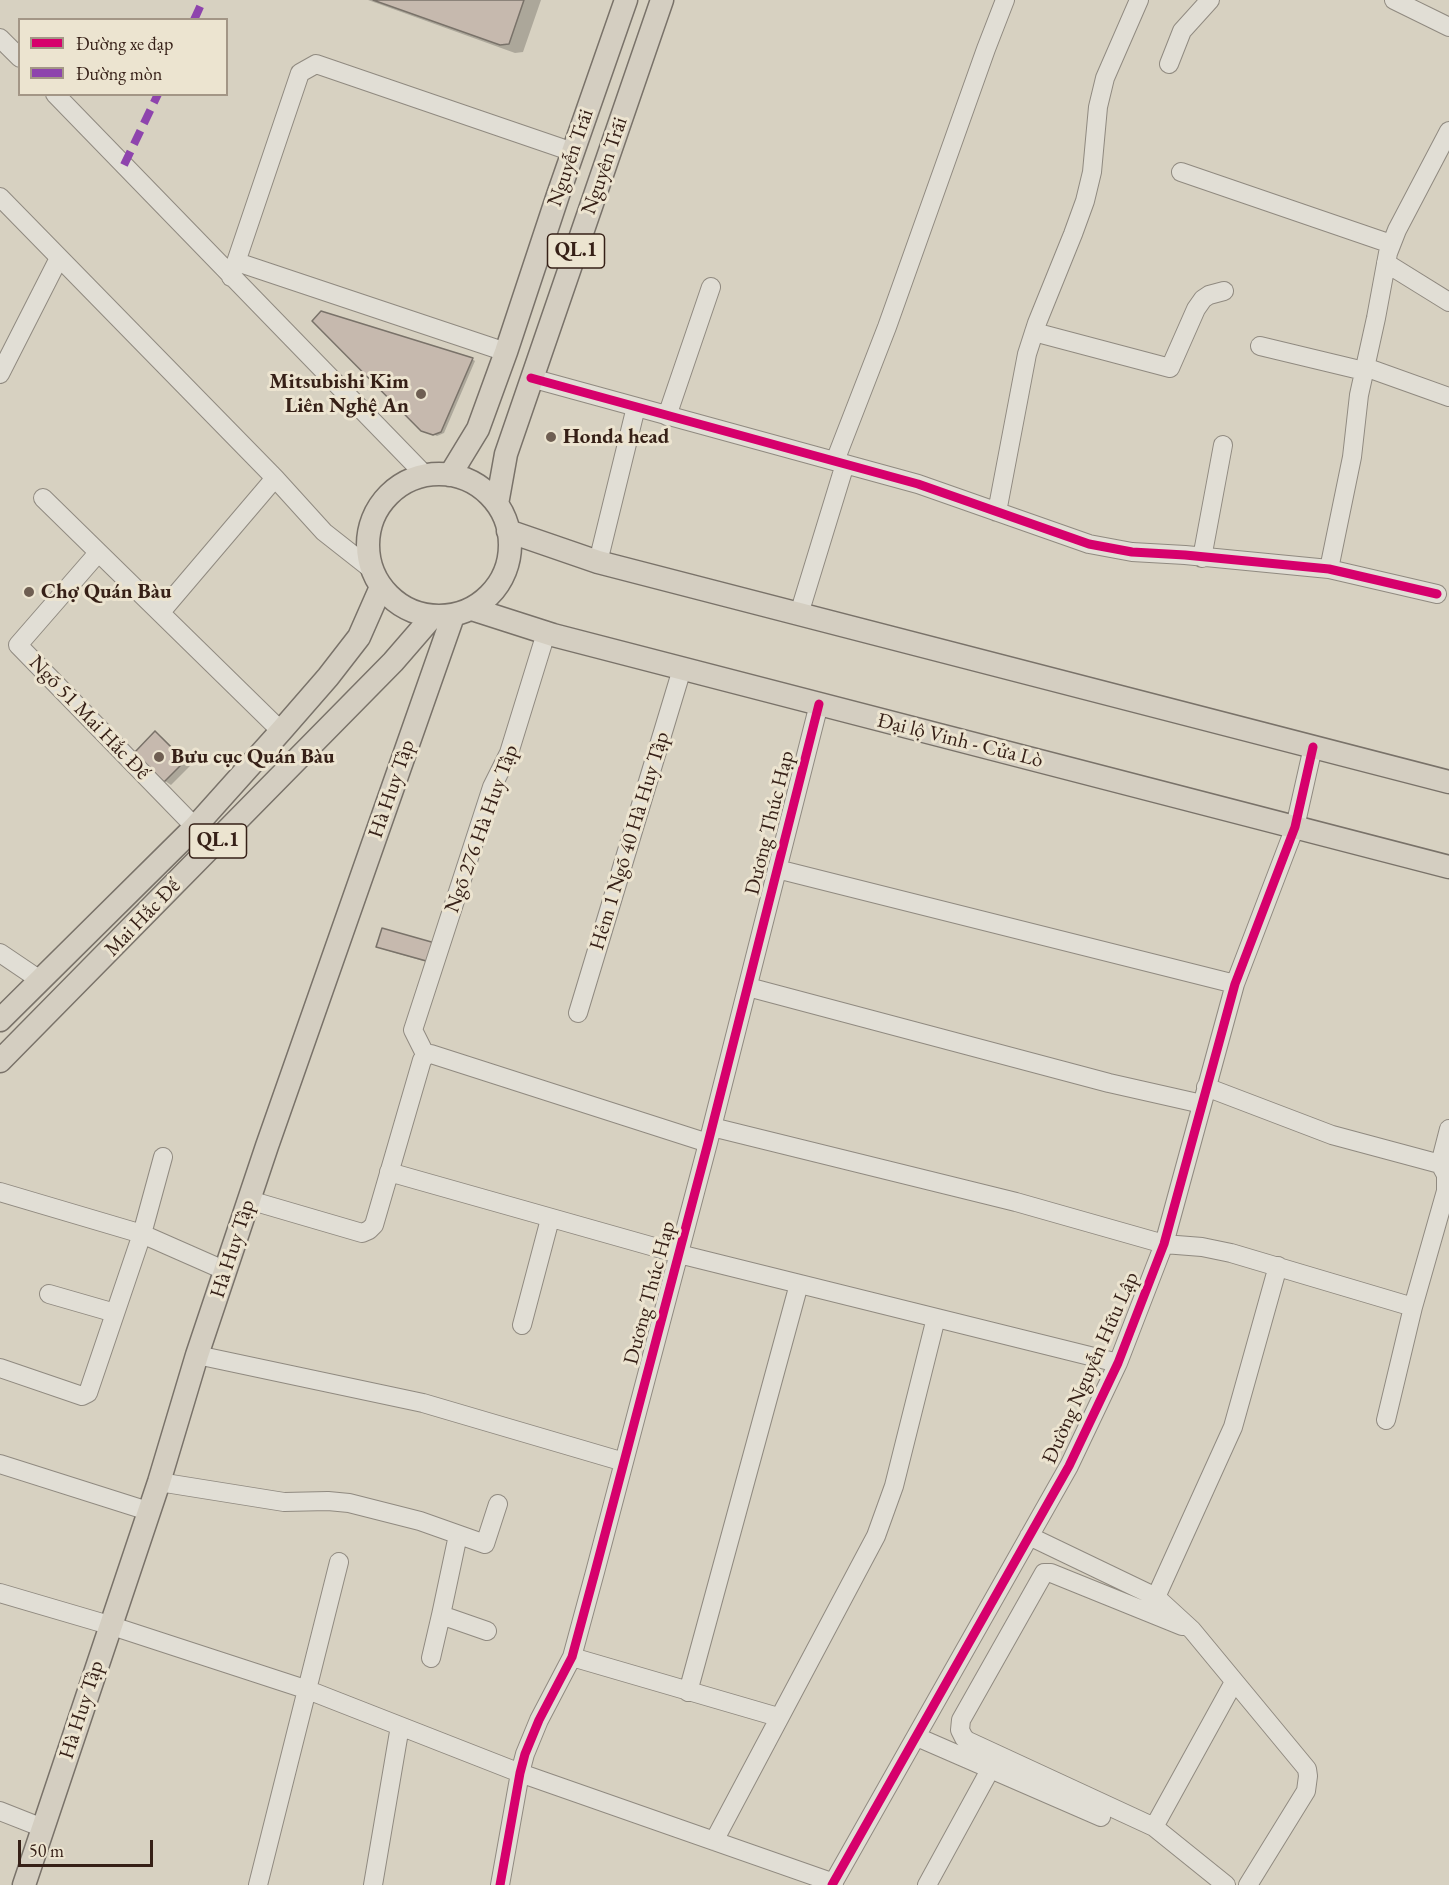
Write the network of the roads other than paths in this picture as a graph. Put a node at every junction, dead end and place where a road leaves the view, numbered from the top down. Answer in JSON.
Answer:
{"nodes":[{"id":1,"x":626,"y":0,"type":"edge"},
{"id":2,"x":662,"y":0,"type":"edge"},
{"id":3,"x":1005,"y":0,"type":"edge"},
{"id":4,"x":1139,"y":0,"type":"edge"},
{"id":5,"x":1210,"y":0,"type":"edge"},
{"id":6,"x":1394,"y":0,"type":"edge"},
{"id":7,"x":1449,"y":27,"type":"edge"},
{"id":8,"x":0,"y":38,"type":"edge"},
{"id":9,"x":18,"y":56,"type":"edge"},
{"id":10,"x":1169,"y":64,"type":"dead end"},
{"id":11,"x":57,"y":96,"type":"edge"},
{"id":12,"x":1449,"y":131,"type":"edge"},
{"id":13,"x":573,"y":152,"type":"junction"},
{"id":14,"x":1180,"y":172,"type":"dead end"},
{"id":15,"x":0,"y":197,"type":"edge"},
{"id":16,"x":1391,"y":244,"type":"junction"},
{"id":17,"x":59,"y":258,"type":"junction"},
{"id":18,"x":1386,"y":263,"type":"junction"},
{"id":19,"x":234,"y":270,"type":"junction"},
{"id":20,"x":711,"y":287,"type":"dead end"},
{"id":21,"x":1224,"y":291,"type":"dead end"},
{"id":22,"x":1449,"y":302,"type":"edge"},
{"id":23,"x":1034,"y":332,"type":"junction"},
{"id":24,"x":1260,"y":346,"type":"dead end"},
{"id":25,"x":506,"y":352,"type":"junction"},
{"id":26,"x":1364,"y":369,"type":"junction"},
{"id":27,"x":0,"y":374,"type":"edge"},
{"id":28,"x":531,"y":378,"type":"junction"},
{"id":29,"x":1449,"y":397,"type":"edge"},
{"id":30,"x":636,"y":408,"type":"junction"},
{"id":31,"x":667,"y":416,"type":"junction"},
{"id":32,"x":1223,"y":445,"type":"dead end"},
{"id":33,"x":840,"y":462,"type":"junction"},
{"id":34,"x":425,"y":475,"type":"junction"},
{"id":35,"x":450,"y":475,"type":"junction"},
{"id":36,"x":275,"y":478,"type":"junction"},
{"id":37,"x":43,"y":498,"type":"dead end"},
{"id":38,"x":497,"y":504,"type":"junction"},
{"id":39,"x":997,"y":512,"type":"junction"},
{"id":40,"x":508,"y":531,"type":"junction"},
{"id":41,"x":98,"y":553,"type":"junction"},
{"id":42,"x":1202,"y":558,"type":"junction"},
{"id":43,"x":598,"y":562,"type":"junction"},
{"id":44,"x":1329,"y":569,"type":"junction"},
{"id":45,"x":376,"y":578,"type":"junction"},
{"id":46,"x":1437,"y":594,"type":"dead end"},
{"id":47,"x":161,"y":612,"type":"junction"},
{"id":48,"x":452,"y":614,"type":"junction"},
{"id":49,"x":799,"y":614,"type":"junction"},
{"id":50,"x":546,"y":633,"type":"junction"},
{"id":51,"x":9,"y":644,"type":"edge"},
{"id":52,"x":682,"y":669,"type":"junction"},
{"id":53,"x":819,"y":704,"type":"junction"},
{"id":54,"x":281,"y":731,"type":"junction"},
{"id":55,"x":1313,"y":747,"type":"junction"},
{"id":56,"x":1449,"y":782,"type":"edge"},
{"id":57,"x":195,"y":827,"type":"junction"},
{"id":58,"x":1295,"y":827,"type":"junction"},
{"id":59,"x":1449,"y":867,"type":"edge"},
{"id":60,"x":777,"y":869,"type":"junction"},
{"id":61,"x":0,"y":953,"type":"edge"},
{"id":62,"x":40,"y":980,"type":"junction"},
{"id":63,"x":1235,"y":984,"type":"junction"},
{"id":64,"x":748,"y":987,"type":"junction"},
{"id":65,"x":578,"y":1013,"type":"dead end"},
{"id":66,"x":0,"y":1020,"type":"edge"},
{"id":67,"x":426,"y":1056,"type":"junction"},
{"id":68,"x":0,"y":1061,"type":"edge"},
{"id":69,"x":1204,"y":1096,"type":"junction"},
{"id":70,"x":1449,"y":1129,"type":"edge"},
{"id":71,"x":710,"y":1135,"type":"junction"},
{"id":72,"x":163,"y":1157,"type":"dead end"},
{"id":73,"x":1440,"y":1164,"type":"junction"},
{"id":74,"x":389,"y":1172,"type":"junction"},
{"id":75,"x":0,"y":1192,"type":"edge"},
{"id":76,"x":249,"y":1200,"type":"junction"},
{"id":77,"x":549,"y":1219,"type":"junction"},
{"id":78,"x":142,"y":1234,"type":"junction"},
{"id":79,"x":1164,"y":1244,"type":"junction"},
{"id":80,"x":679,"y":1254,"type":"junction"},
{"id":81,"x":1278,"y":1266,"type":"junction"},
{"id":82,"x":226,"y":1271,"type":"junction"},
{"id":83,"x":799,"y":1284,"type":"junction"},
{"id":84,"x":50,"y":1294,"type":"dead end"},
{"id":85,"x":1413,"y":1307,"type":"junction"},
{"id":86,"x":115,"y":1313,"type":"junction"},
{"id":87,"x":936,"y":1318,"type":"junction"},
{"id":88,"x":522,"y":1325,"type":"dead end"},
{"id":89,"x":197,"y":1356,"type":"junction"},
{"id":90,"x":1118,"y":1363,"type":"junction"},
{"id":91,"x":0,"y":1368,"type":"edge"},
{"id":92,"x":1386,"y":1420,"type":"dead end"},
{"id":93,"x":624,"y":1462,"type":"junction"},
{"id":94,"x":0,"y":1464,"type":"edge"},
{"id":95,"x":159,"y":1482,"type":"junction"},
{"id":96,"x":498,"y":1504,"type":"dead end"},
{"id":97,"x":148,"y":1511,"type":"junction"},
{"id":98,"x":458,"y":1535,"type":"junction"},
{"id":99,"x":1029,"y":1536,"type":"junction"},
{"id":100,"x":339,"y":1562,"type":"dead end"},
{"id":101,"x":0,"y":1593,"type":"edge"},
{"id":102,"x":1156,"y":1597,"type":"junction"},
{"id":103,"x":441,"y":1615,"type":"junction"},
{"id":104,"x":109,"y":1626,"type":"junction"},
{"id":105,"x":487,"y":1630,"type":"dead end"},
{"id":106,"x":1192,"y":1630,"type":"junction"},
{"id":107,"x":572,"y":1657,"type":"junction"},
{"id":108,"x":430,"y":1658,"type":"dead end"},
{"id":109,"x":1234,"y":1682,"type":"junction"},
{"id":110,"x":308,"y":1690,"type":"junction"},
{"id":111,"x":688,"y":1692,"type":"junction"},
{"id":112,"x":778,"y":1717,"type":"junction"},
{"id":113,"x":400,"y":1726,"type":"junction"},
{"id":114,"x":918,"y":1737,"type":"junction"},
{"id":115,"x":991,"y":1768,"type":"junction"},
{"id":116,"x":520,"y":1773,"type":"junction"},
{"id":117,"x":0,"y":1811,"type":"edge"},
{"id":118,"x":1101,"y":1817,"type":"dead end"},
{"id":119,"x":1154,"y":1827,"type":"junction"},
{"id":120,"x":43,"y":1828,"type":"junction"},
{"id":121,"x":714,"y":1841,"type":"junction"},
{"id":122,"x":833,"y":1884,"type":"edge"},
{"id":123,"x":24,"y":1885,"type":"edge"},
{"id":124,"x":258,"y":1885,"type":"edge"},
{"id":125,"x":373,"y":1885,"type":"edge"},
{"id":126,"x":500,"y":1885,"type":"edge"},
{"id":127,"x":927,"y":1885,"type":"edge"},
{"id":128,"x":1226,"y":1885,"type":"edge"},
{"id":129,"x":1248,"y":1885,"type":"edge"}],
"edges":[{"from":1,"to":13,"type":"main road","name":"Nguyễn Trãi","number":"QL.1"},
{"from":2,"to":28,"type":"main road","name":"Nguyên Trãi","number":"QL.1"},
{"from":3,"to":33,"type":"street"},
{"from":4,"to":23,"type":"street"},
{"from":5,"to":10,"type":"street"},
{"from":6,"to":7,"type":"street"},
{"from":8,"to":9,"type":"street"},
{"from":11,"to":19,"type":"street"},
{"from":12,"to":16,"type":"street"},
{"from":13,"to":19,"type":"street"},
{"from":13,"to":25,"type":"main road","name":"Nguyễn Trãi","number":"QL.1"},
{"from":14,"to":16,"type":"street"},
{"from":15,"to":17,"type":"street"},
{"from":16,"to":18,"type":"street"},
{"from":17,"to":27,"type":"street"},
{"from":17,"to":36,"type":"street"},
{"from":18,"to":22,"type":"street"},
{"from":18,"to":26,"type":"street"},
{"from":19,"to":25,"type":"street"},
{"from":19,"to":34,"type":"street"},
{"from":20,"to":31,"type":"street"},
{"from":21,"to":23,"type":"street"},
{"from":23,"to":39,"type":"street"},
{"from":24,"to":26,"type":"street"},
{"from":25,"to":35,"type":"main road","number":"QL.1"},
{"from":26,"to":29,"type":"street"},
{"from":26,"to":44,"type":"street"},
{"from":28,"to":30,"type":"street"},
{"from":28,"to":38,"type":"main road","name":"Nguyên Trãi","number":"QL.1"},
{"from":30,"to":31,"type":"street"},
{"from":30,"to":43,"type":"street"},
{"from":31,"to":33,"type":"street"},
{"from":32,"to":42,"type":"street"},
{"from":33,"to":39,"type":"street"},
{"from":33,"to":49,"type":"street"},
{"from":34,"to":35,"type":"main road","number":"QL.1"},
{"from":34,"to":45,"type":"main road","number":"QL.1"},
{"from":35,"to":38,"type":"main road","number":"QL.1"},
{"from":36,"to":45,"type":"street"},
{"from":36,"to":47,"type":"street"},
{"from":37,"to":41,"type":"street"},
{"from":38,"to":40,"type":"main road","number":"QL.1"},
{"from":39,"to":42,"type":"street"},
{"from":40,"to":43,"type":"main road"},
{"from":40,"to":48,"type":"main road","number":"QL.1"},
{"from":41,"to":47,"type":"street"},
{"from":41,"to":51,"type":"street","name":"Ngõ 51 Mai Hắc Đế"},
{"from":42,"to":44,"type":"street"},
{"from":43,"to":49,"type":"main road"},
{"from":44,"to":46,"type":"street"},
{"from":45,"to":48,"type":"main road"},
{"from":45,"to":54,"type":"main road","name":"Mai Hắc Đế","number":"QL.1"},
{"from":47,"to":54,"type":"street"},
{"from":48,"to":50,"type":"main road","name":"Đại lộ Vinh - Cửa Lò"},
{"from":48,"to":68,"type":"main road","name":"Mai Hắc Đế","number":"QL.1"},
{"from":48,"to":76,"type":"main road","name":"Hà Huy Tập"},
{"from":49,"to":55,"type":"main road"},
{"from":50,"to":52,"type":"main road","name":"Đại lộ Vinh - Cửa Lò"},
{"from":50,"to":67,"type":"street","name":"Ngõ 276 Hà Huy Tập"},
{"from":51,"to":57,"type":"street","name":"Ngõ 51 Mai Hắc Đế"},
{"from":52,"to":53,"type":"main road","name":"Đại lộ Vinh - Cửa Lò"},
{"from":52,"to":65,"type":"street","name":"Hẻm 1 Ngõ 40 Hà Huy Tập"},
{"from":53,"to":58,"type":"main road","name":"Đại lộ Vinh - Cửa Lò"},
{"from":53,"to":60,"type":"street","name":"Dương Thúc Hạp"},
{"from":54,"to":57,"type":"main road","name":"Mai Hắc Đế","number":"QL.1"},
{"from":55,"to":56,"type":"main road"},
{"from":55,"to":58,"type":"street","name":"Đường Nguyễn Hữu Lập"},
{"from":57,"to":62,"type":"main road","name":"Mai Hắc Đế","number":"QL.1"},
{"from":58,"to":59,"type":"main road","name":"Đại lộ Vinh - Cửa Lò"},
{"from":58,"to":63,"type":"street","name":"Đường Nguyễn Hữu Lập"},
{"from":60,"to":63,"type":"street"},
{"from":60,"to":64,"type":"street","name":"Dương Thúc Hạp"},
{"from":61,"to":62,"type":"street"},
{"from":62,"to":66,"type":"main road","name":"Mai Hắc Đế","number":"QL.1"},
{"from":63,"to":69,"type":"street","name":"Đường Nguyễn Hữu Lập"},
{"from":64,"to":69,"type":"street"},
{"from":64,"to":71,"type":"street","name":"Dương Thúc Hạp"},
{"from":67,"to":71,"type":"street"},
{"from":67,"to":74,"type":"street"},
{"from":69,"to":73,"type":"street"},
{"from":69,"to":79,"type":"street","name":"Đường Nguyễn Hữu Lập"},
{"from":70,"to":73,"type":"street"},
{"from":71,"to":79,"type":"street"},
{"from":71,"to":80,"type":"street","name":"Dương Thúc Hạp"},
{"from":72,"to":78,"type":"street"},
{"from":73,"to":85,"type":"street"},
{"from":74,"to":76,"type":"street"},
{"from":74,"to":77,"type":"street"},
{"from":75,"to":78,"type":"street"},
{"from":76,"to":82,"type":"main road","name":"Hà Huy Tập"},
{"from":77,"to":80,"type":"street"},
{"from":77,"to":88,"type":"street"},
{"from":78,"to":82,"type":"street"},
{"from":78,"to":86,"type":"street"},
{"from":79,"to":81,"type":"street"},
{"from":79,"to":90,"type":"street","name":"Đường Nguyễn Hữu Lập"},
{"from":80,"to":83,"type":"street"},
{"from":80,"to":93,"type":"street","name":"Dương Thúc Hạp"},
{"from":81,"to":85,"type":"street"},
{"from":81,"to":102,"type":"street"},
{"from":82,"to":89,"type":"main road","name":"Hà Huy Tập"},
{"from":83,"to":87,"type":"street"},
{"from":83,"to":111,"type":"street"},
{"from":84,"to":86,"type":"street"},
{"from":85,"to":92,"type":"street"},
{"from":86,"to":91,"type":"street"},
{"from":87,"to":90,"type":"street"},
{"from":87,"to":112,"type":"street"},
{"from":89,"to":93,"type":"street"},
{"from":89,"to":95,"type":"main road","name":"Hà Huy Tập"},
{"from":90,"to":99,"type":"street","name":"Đường Nguyễn Hữu Lập"},
{"from":93,"to":107,"type":"street","name":"Dương Thúc Hạp"},
{"from":94,"to":97,"type":"street"},
{"from":95,"to":97,"type":"main road","name":"Hà Huy Tập"},
{"from":95,"to":98,"type":"street"},
{"from":96,"to":98,"type":"street"},
{"from":97,"to":104,"type":"main road","name":"Hà Huy Tập"},
{"from":98,"to":103,"type":"street"},
{"from":99,"to":102,"type":"street"},
{"from":99,"to":114,"type":"street","name":"Đường Nguyễn Hữu Lập"},
{"from":100,"to":110,"type":"street"},
{"from":101,"to":104,"type":"street"},
{"from":102,"to":106,"type":"street"},
{"from":103,"to":105,"type":"street"},
{"from":103,"to":108,"type":"street"},
{"from":104,"to":110,"type":"street"},
{"from":104,"to":120,"type":"main road","name":"Hà Huy Tập"},
{"from":106,"to":109,"type":"street"},
{"from":106,"to":119,"type":"street"},
{"from":107,"to":111,"type":"street"},
{"from":107,"to":116,"type":"street","name":"Dương Thúc Hạp"},
{"from":109,"to":119,"type":"street"},
{"from":109,"to":129,"type":"street"},
{"from":110,"to":113,"type":"street"},
{"from":110,"to":124,"type":"street"},
{"from":111,"to":112,"type":"street"},
{"from":112,"to":121,"type":"street"},
{"from":113,"to":116,"type":"street"},
{"from":113,"to":125,"type":"street"},
{"from":114,"to":115,"type":"street"},
{"from":114,"to":122,"type":"street","name":"Đường Nguyễn Hữu Lập"},
{"from":115,"to":118,"type":"street"},
{"from":115,"to":127,"type":"street"},
{"from":116,"to":121,"type":"street"},
{"from":116,"to":126,"type":"street","name":"Dương Thúc Hạp"},
{"from":117,"to":120,"type":"street"},
{"from":119,"to":128,"type":"street"},
{"from":120,"to":123,"type":"main road","name":"Hà Huy Tập"},
{"from":121,"to":122,"type":"street"}]}
